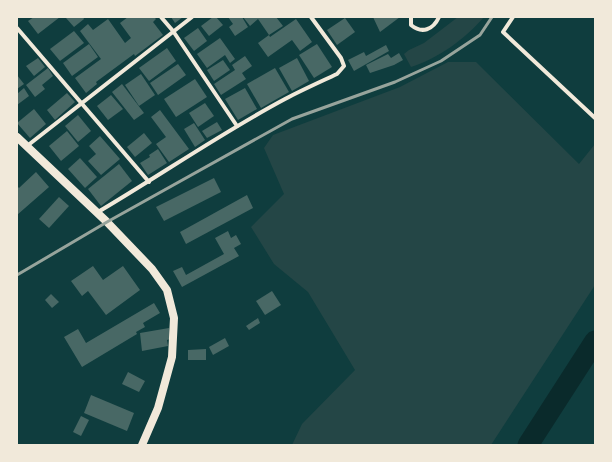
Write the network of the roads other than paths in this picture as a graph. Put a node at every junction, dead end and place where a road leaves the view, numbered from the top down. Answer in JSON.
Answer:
{"nodes":[{"id":1,"x":161,"y":17,"type":"edge"},
{"id":2,"x":192,"y":17,"type":"edge"},
{"id":3,"x":311,"y":17,"type":"edge"},
{"id":4,"x":411,"y":17,"type":"edge"},
{"id":5,"x":439,"y":17,"type":"edge"},
{"id":6,"x":513,"y":17,"type":"edge"},
{"id":7,"x":17,"y":28,"type":"edge"},
{"id":8,"x":173,"y":31,"type":"junction"},
{"id":9,"x":82,"y":102,"type":"junction"},
{"id":10,"x":595,"y":118,"type":"edge"},
{"id":11,"x":237,"y":126,"type":"junction"},
{"id":12,"x":17,"y":137,"type":"edge"},
{"id":13,"x":27,"y":146,"type":"junction"},
{"id":14,"x":149,"y":182,"type":"junction"},
{"id":15,"x":98,"y":212,"type":"junction"},
{"id":16,"x":142,"y":445,"type":"edge"}],
"edges":[{"from":1,"to":8,"type":"street"},
{"from":2,"to":8,"type":"street"},
{"from":3,"to":11,"type":"street"},
{"from":4,"to":5,"type":"street"},
{"from":6,"to":10,"type":"street"},
{"from":7,"to":9,"type":"street"},
{"from":8,"to":9,"type":"street"},
{"from":8,"to":11,"type":"street"},
{"from":9,"to":13,"type":"street"},
{"from":9,"to":14,"type":"street"},
{"from":11,"to":14,"type":"street"},
{"from":12,"to":13,"type":"main road"},
{"from":13,"to":15,"type":"main road"},
{"from":14,"to":15,"type":"street"},
{"from":15,"to":16,"type":"main road"}]}
